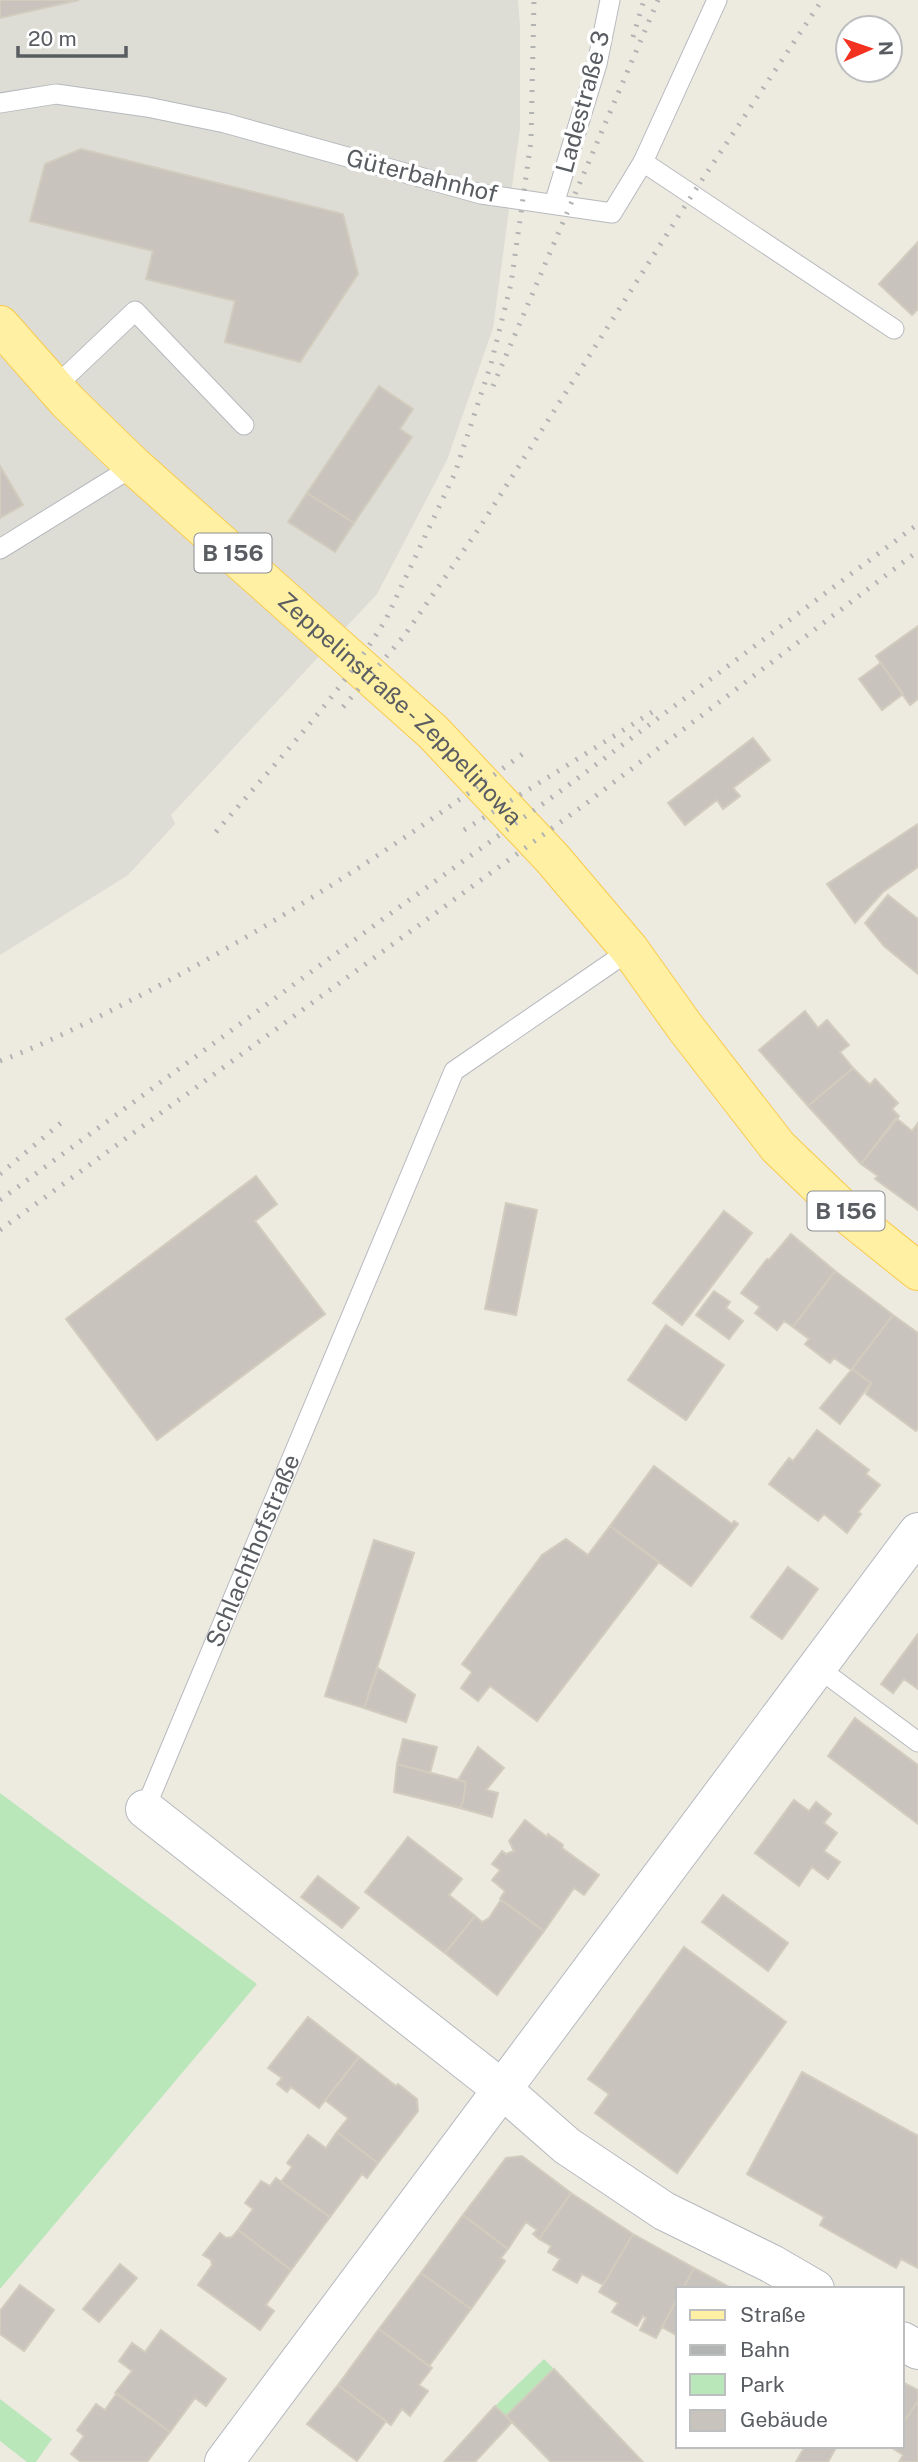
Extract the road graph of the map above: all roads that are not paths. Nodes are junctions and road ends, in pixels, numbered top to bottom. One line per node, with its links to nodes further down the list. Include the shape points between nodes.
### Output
1 (610, 0): 5 (lane, Ladestraße 3, via 597,64)
2 (717, 0): 4 (lane, Güterbahnhof)
3 (0, 103): 5 (lane, Güterbahnhof, via 56,94 147,107 225,123 481,194)
4 (643, 162): 5 (lane, Güterbahnhof, via 612,213); 7 (lane)
5 (554, 204)
6 (0, 325): 8 (main road, Zeppelinstraße - Zeppelinowa / B 156)
7 (894, 329)
8 (55, 387): 9 (lane, via 135,310); 10 (main road, Zeppelinstraße - Zeppelinowa / B 156)
9 (244, 425)
10 (134, 466): 11 (lane); 12 (main road, Zeppelinstraße - Zeppelinowa / B 156, via 433,732 552,858)
11 (0, 549)
12 (630, 950): 13 (main road, Zeppelinstraße - Zeppelinowa / B 156, via 778,1147 852,1218); 17 (lane, Schlachthofstraße, via 454,1071)
13 (918, 1271)
14 (918, 1532): 15 (street)
15 (817, 1667): 16 (lane); 18 (street)
16 (918, 1742)
17 (145, 1809): 18 (street, Schlachthofstraße)
18 (503, 2090): 19 (street, Schlachthofstraße, via 567,2146 664,2211); 20 (street)
19 (812, 2287)
20 (224, 2462)

